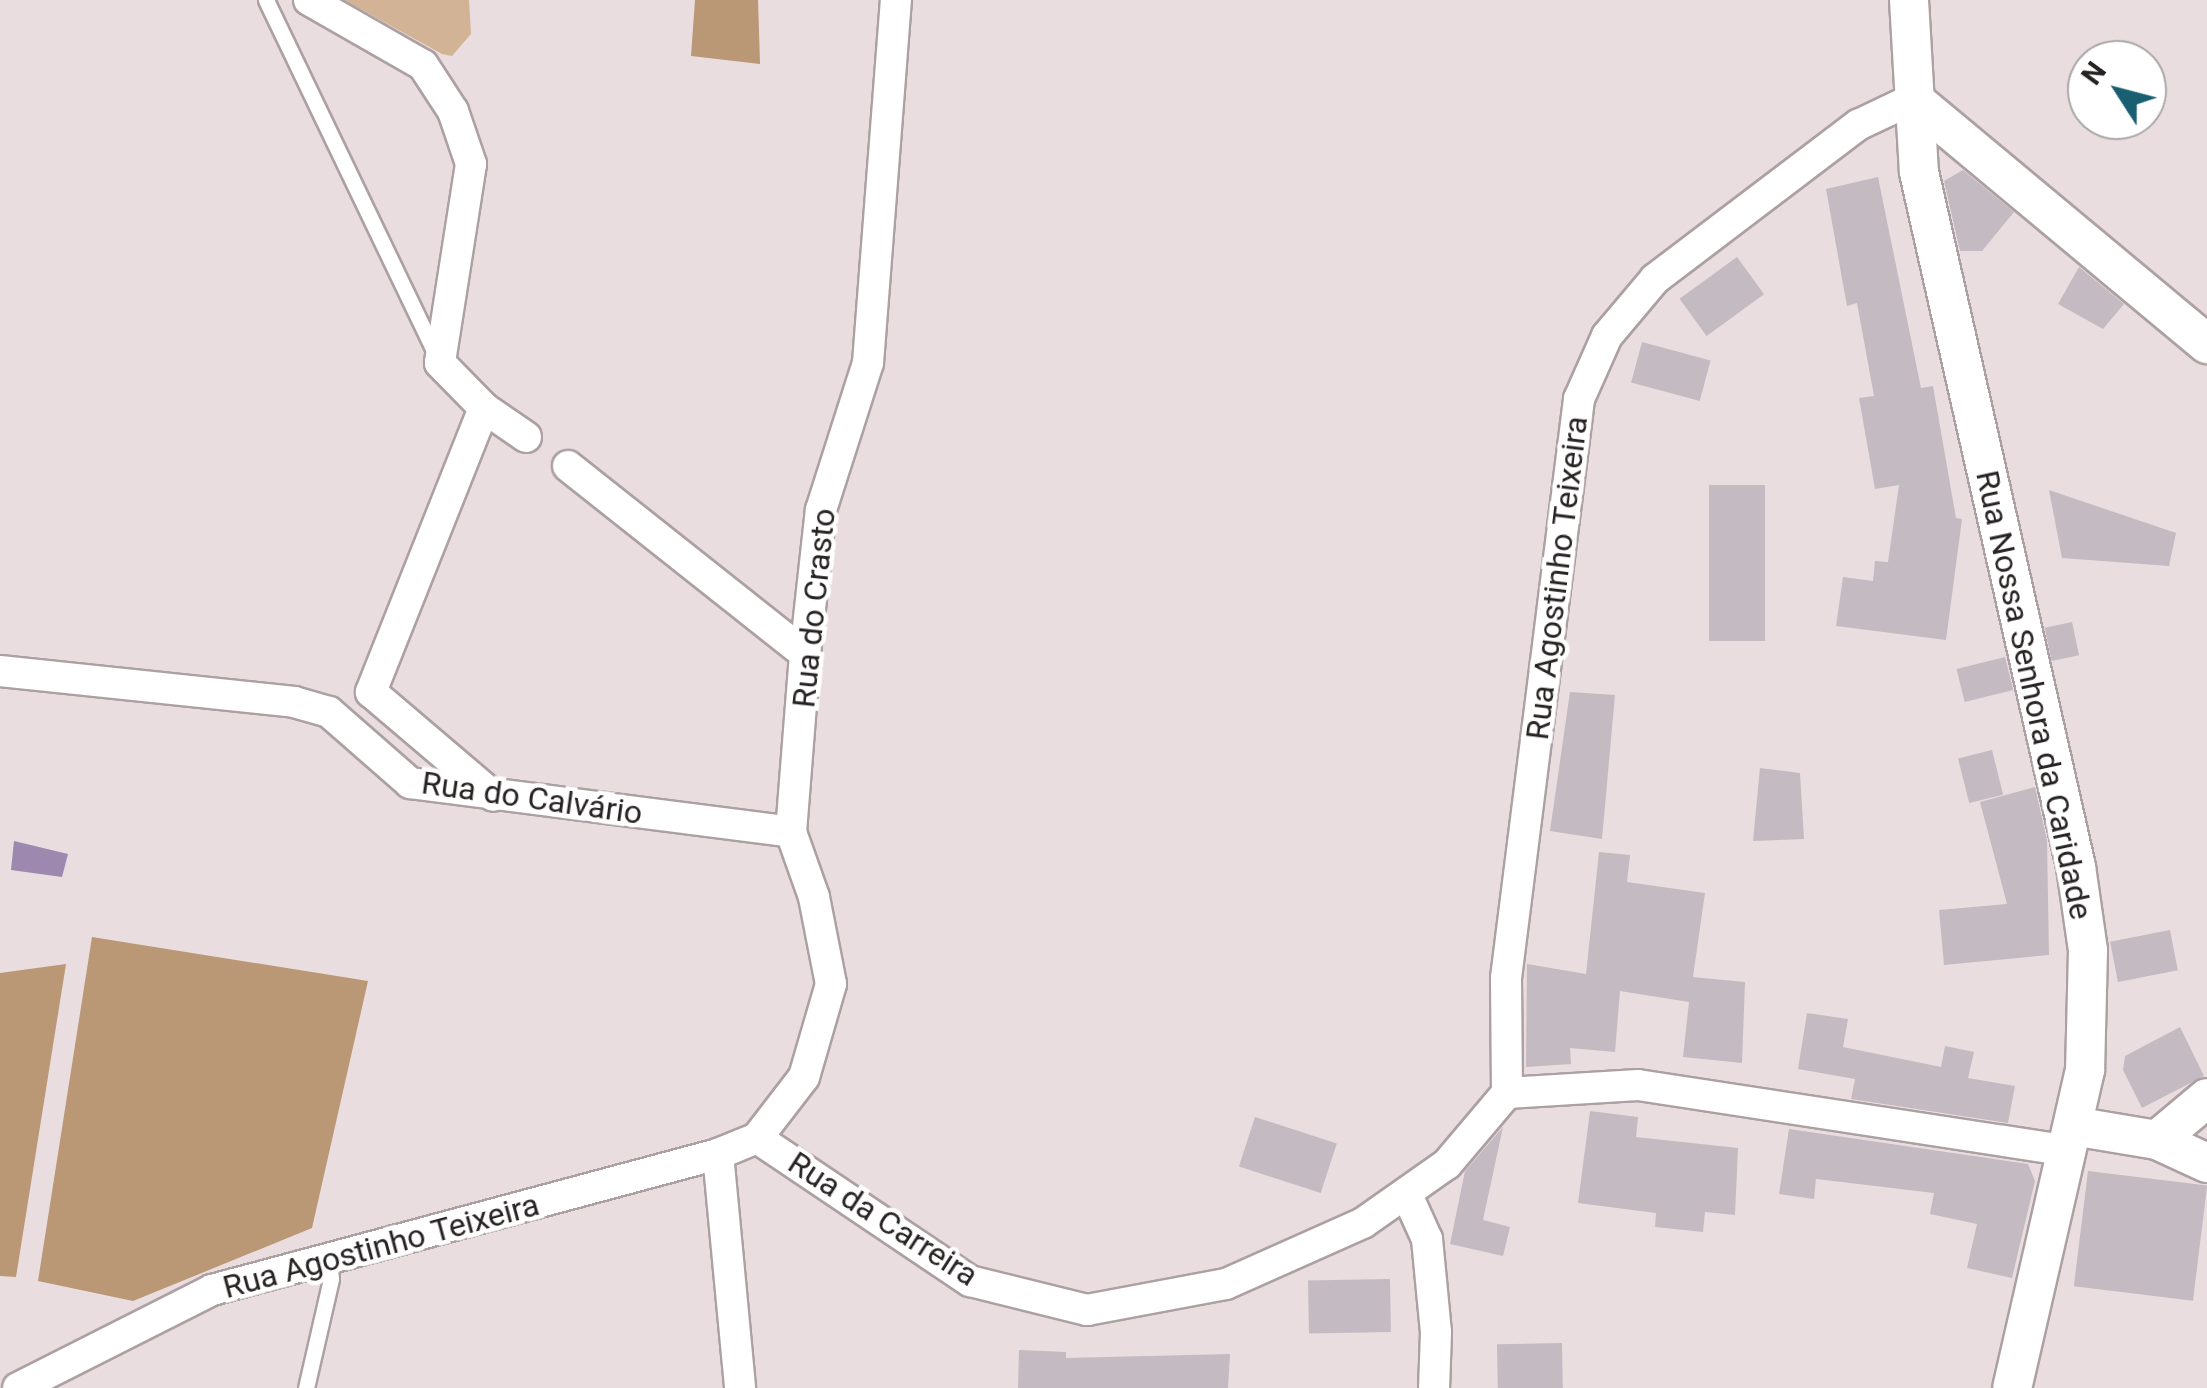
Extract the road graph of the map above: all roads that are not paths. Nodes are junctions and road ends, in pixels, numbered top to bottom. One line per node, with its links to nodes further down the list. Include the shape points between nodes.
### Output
1 (266, 0): 7 (lane)
2 (309, 0): 7 (street, via 423,66 452,111 471,164)
3 (896, 0): 11 (street, Rua do Crasto, via 868,363 821,510)
4 (1909, 0): 5 (street, Rua Nossa Senhora da Caridade)
5 (1912, 99): 6 (street); 15 (street, Rua Agostinho Teixeira, via 1858,125 1655,279 1607,336 1580,399 1506,978); 18 (street, Rua Nossa Senhora da Caridade, via 1919,172 2076,867 2088,950 2085,1070)
6 (2207, 344)
7 (440, 362): 8 (street)
8 (484, 408): 9 (street); 13 (street, via 371,692)
9 (526, 437)
10 (568, 466): 11 (street)
11 (805, 654): 14 (street, Rua do Crasto)
12 (0, 670): 13 (street, Rua do Calvário, via 294,702 329,712 410,783)
13 (494, 797): 14 (street, Rua do Calvário)
14 (791, 832): 17 (street, Rua do Crasto, via 814,897 830,984 804,1077)
15 (1507, 1093): 18 (street, via 1638,1085); 22 (street, Rua da Carreira, via 1447,1164)
16 (2207, 1098): 19 (street)
17 (757, 1138): 20 (street, Rua Agostinho Teixeira); 22 (street, Rua da Carreira, via 970,1281 1087,1310 1226,1284)
18 (2072, 1138): 19 (street); 28 (street, Rua Nossa Senhora da Caridade)
19 (2157, 1140): 21 (street)
20 (718, 1154): 23 (street, Rua Agostinho Teixeira); 26 (street)
21 (2207, 1163)
22 (1408, 1197): 27 (street, via 1427,1239)
23 (328, 1254): 24 (street, Rua Agostinho Teixeira, via 212,1290); 25 (lane, via 331,1279)
24 (18, 1388)
25 (306, 1388)
26 (740, 1388)
27 (1434, 1388)
28 (2012, 1388)

